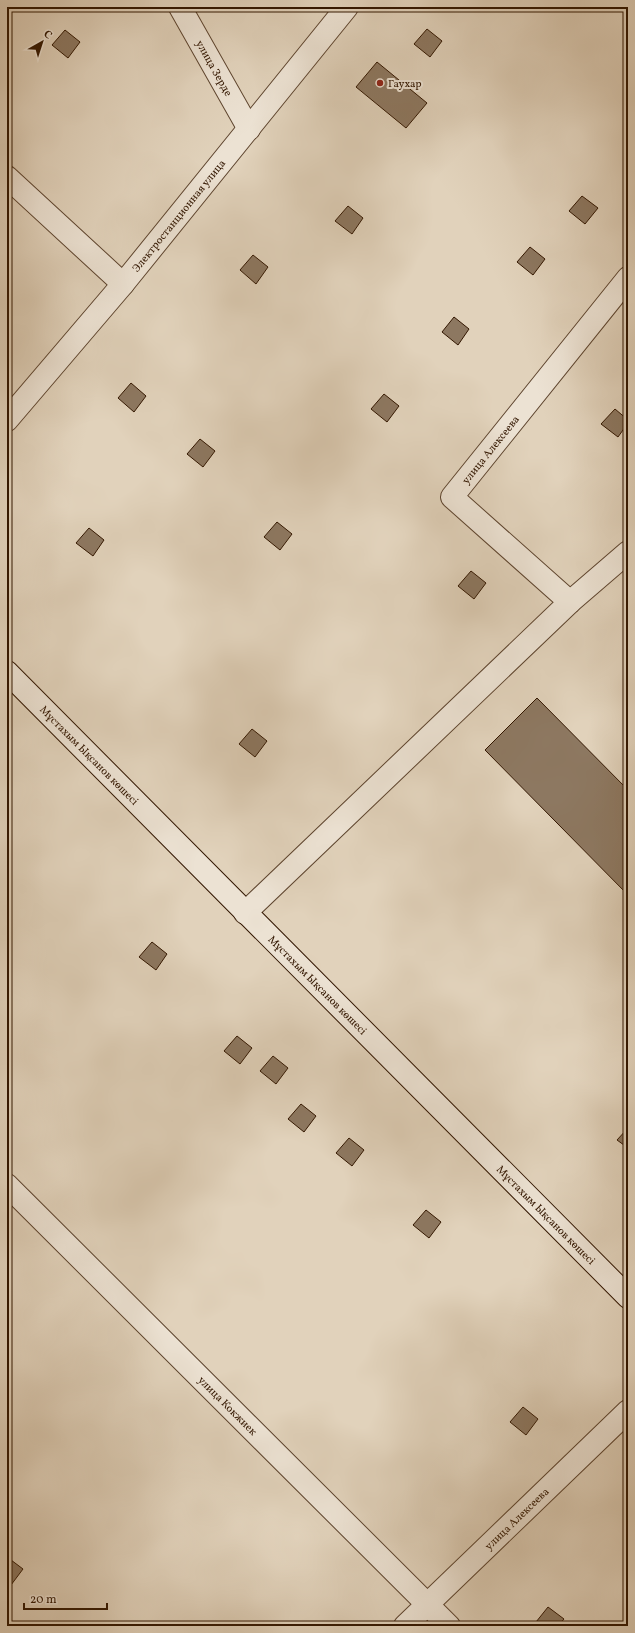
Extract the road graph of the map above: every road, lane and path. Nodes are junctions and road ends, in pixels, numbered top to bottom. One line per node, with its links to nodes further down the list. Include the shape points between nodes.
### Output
1 (180, 7): 3 (street, улица Зерде)
2 (347, 7): 3 (street, Электростанционная улица)
3 (249, 129): 6 (street, Электростанционная улица)
4 (7, 177): 6 (street)
5 (628, 278): 9 (street, улица Алексеева, via 452,497)
6 (123, 284): 7 (street, Электростанционная улица)
7 (7, 420)
8 (628, 552): 9 (street)
9 (570, 602): 11 (street)
10 (7, 672): 11 (street, Мұстахым Ықсанов көшесі)
11 (245, 913): 13 (street, Мұстахым Ықсанов көшесі)
12 (7, 1185): 15 (street, улица Кокжиек)
13 (628, 1297)
14 (628, 1411): 15 (street, улица Алексеева)
15 (428, 1605): 16 (street, улица Алексеева); 17 (street, улица Кокжиек)
16 (405, 1626)
17 (449, 1626)

